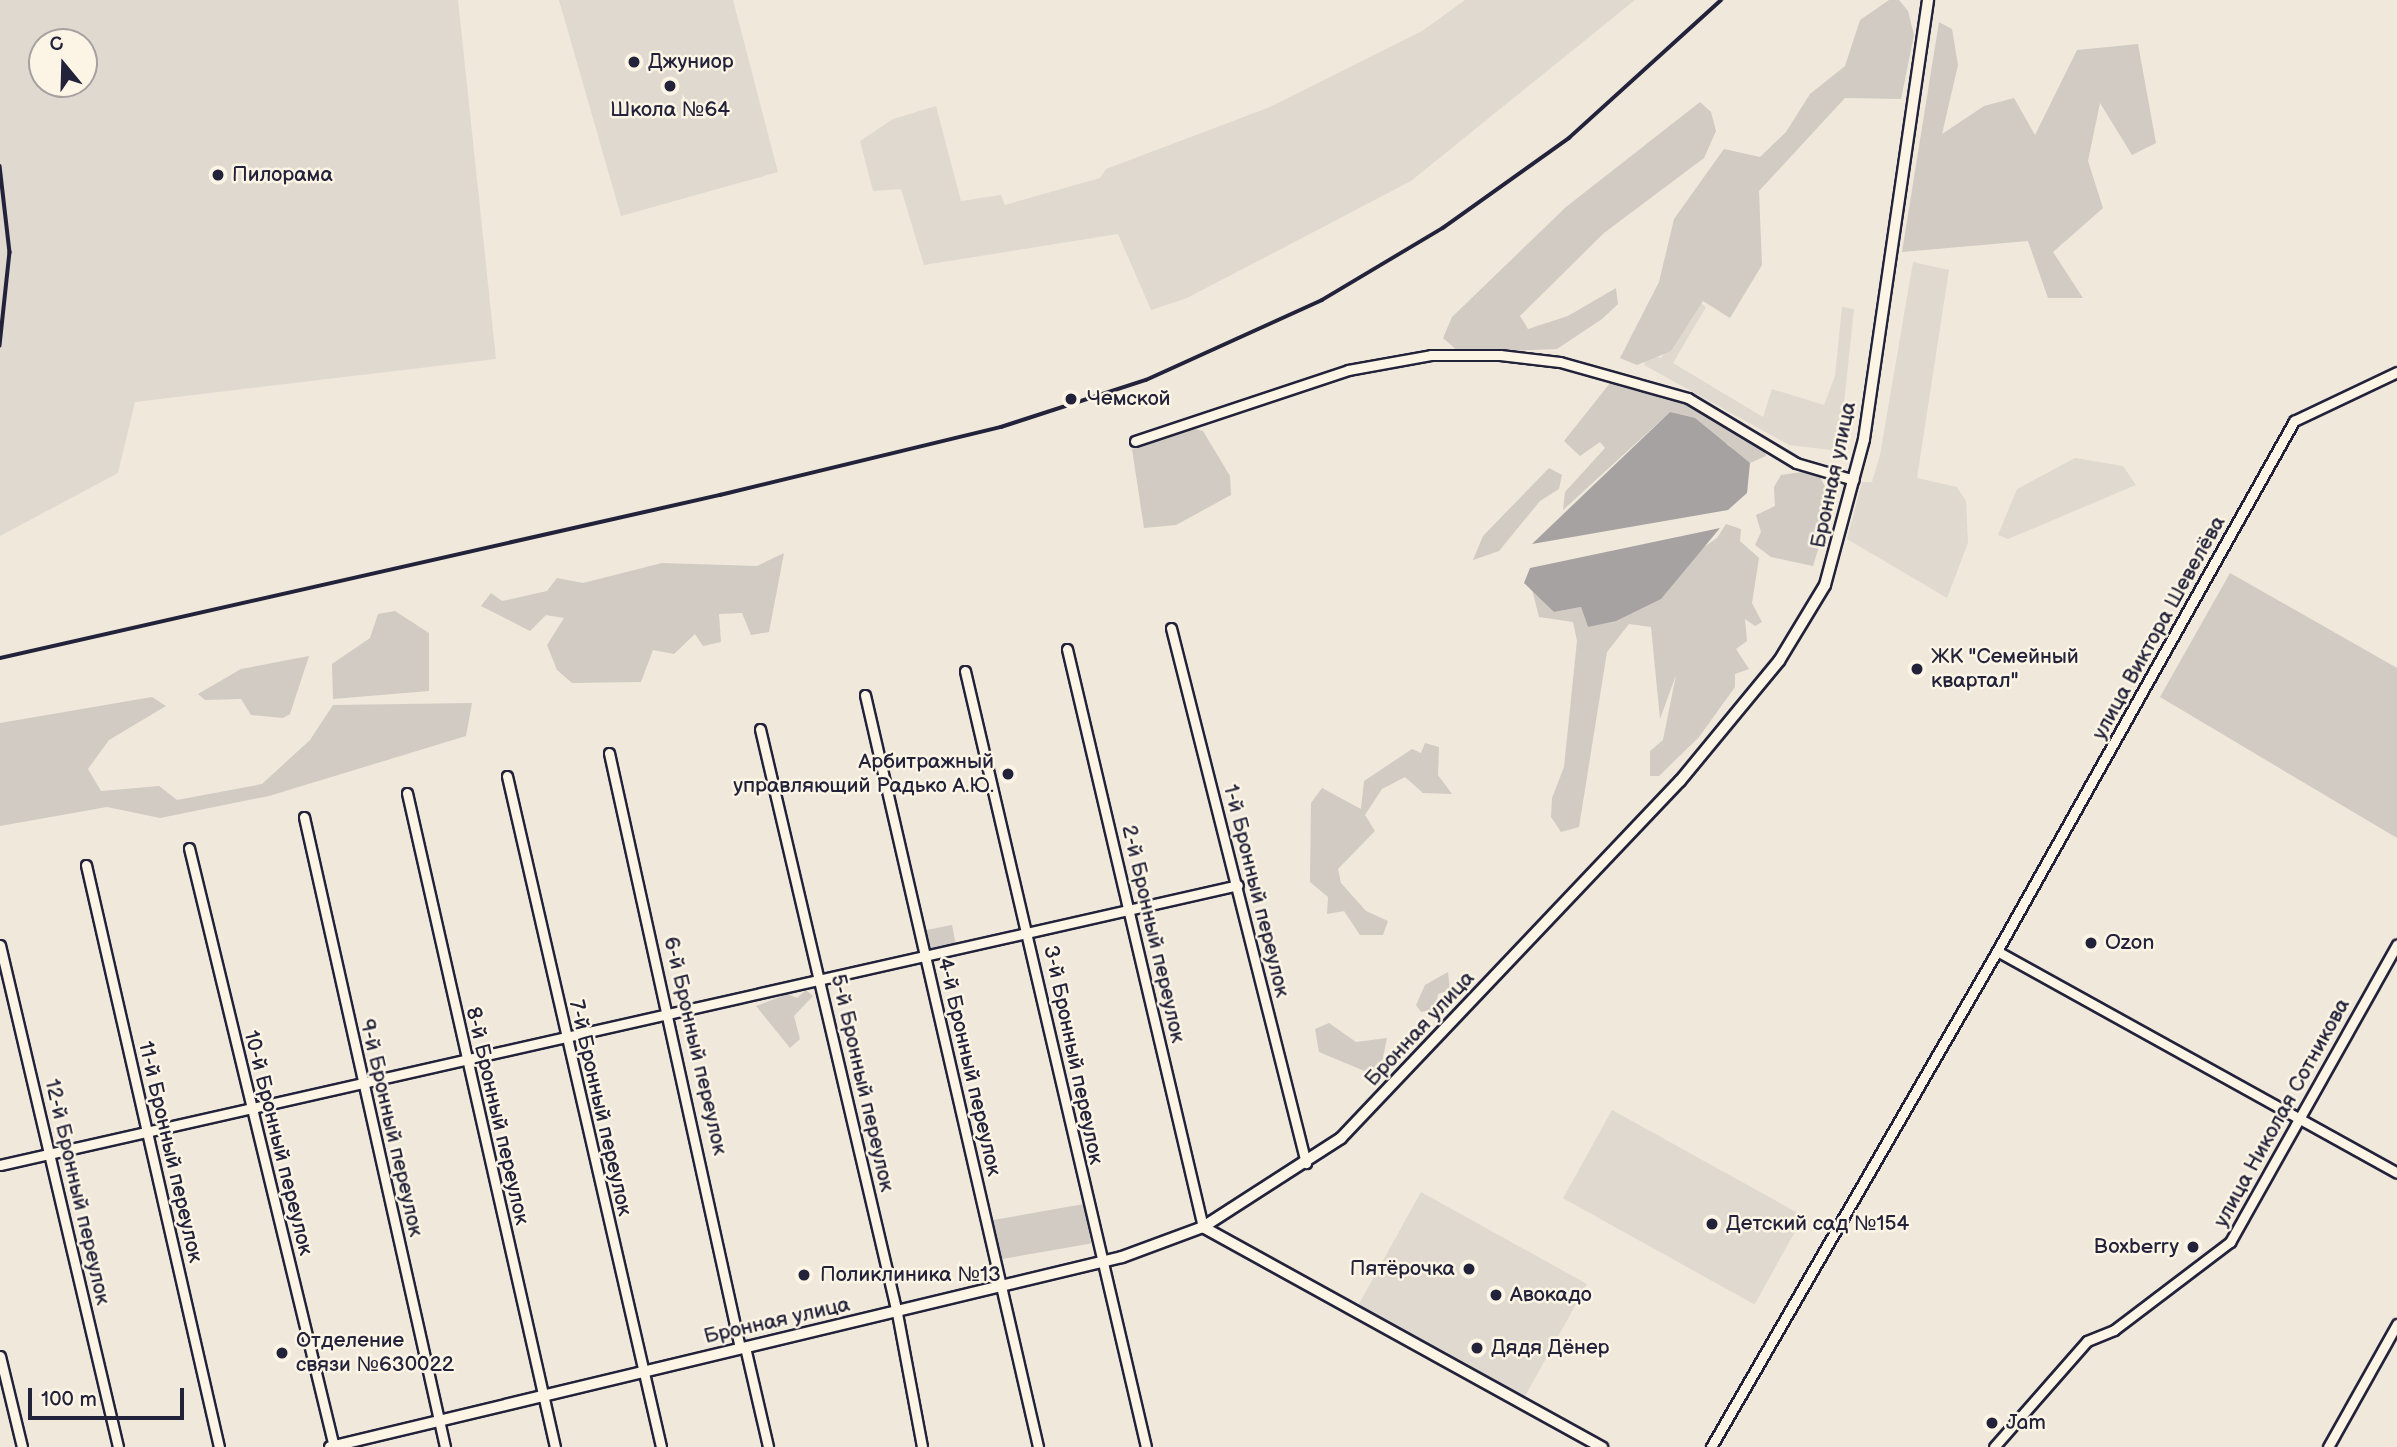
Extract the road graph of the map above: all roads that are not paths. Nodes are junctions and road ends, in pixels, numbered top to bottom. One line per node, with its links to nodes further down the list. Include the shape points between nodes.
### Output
1 (1928, 0): 4 (street, Бронная улица)
2 (2397, 373): 21 (street, улица Виктора Шевелёва, via 2294,421)
3 (1135, 441): 4 (street, via 1348,370 1431,355 1500,355 1559,362 1688,398 1796,463)
4 (1854, 480): 32 (street, Бронная улица, via 1825,585 1747,702 1373,1107)
5 (1171, 628): 16 (street, 1-й Бронный переулок)
6 (1067, 649): 17 (street, 2-й Бронный переулок)
7 (965, 671): 18 (street, 3-й Бронный переулок)
8 (865, 695): 22 (street, 4-й Бронный переулок)
9 (760, 729): 23 (street, 5-й Бронный переулок)
10 (609, 753): 24 (street, 6-й Бронный переулок)
11 (507, 776): 25 (street, 7-й Бронный переулок)
12 (407, 793): 26 (street, 8-й Бронный переулок)
13 (304, 817): 27 (street, 9-й Бронный переулок)
14 (189, 848): 28 (street, 10-й Бронный переулок)
15 (86, 865): 30 (street, 11-й Бронный переулок)
16 (1238, 885): 17 (street); 32 (street, 1-й Бронный переулок)
17 (1130, 910): 18 (street); 35 (street, 2-й Бронный переулок)
18 (1029, 934): 22 (street); 36 (street, 3-й Бронный переулок)
19 (2397, 944): 29 (street, улица Николая Сотникова)
20 (0, 945): 31 (street, 12-й Бронный переулок)
21 (1997, 951): 29 (street); 57 (street, улица Виктора Шевелёва)
22 (926, 954): 23 (street); 37 (street, 4-й Бронный переулок)
23 (820, 978): 24 (street); 38 (street, 5-й Бронный переулок)
24 (670, 1012): 25 (street); 40 (street, 6-й Бронный переулок)
25 (564, 1034): 26 (street); 42 (street, 7-й Бронный переулок)
26 (464, 1056): 27 (street); 43 (street, 8-й Бронный переулок)
27 (363, 1082): 28 (street); 44 (street, 9-й Бронный переулок)
28 (251, 1108): 30 (street); 48 (street, 10-й Бронный переулок)
29 (2300, 1120): 34 (street); 58 (street, улица Николая Сотникова, via 2230,1242 2114,1329 2087,1341)
30 (148, 1133): 31 (street); 47 (street, 11-й Бронный переулок)
31 (50, 1153): 33 (street); 46 (street, 12-й Бронный переулок)
32 (1306, 1163): 35 (street, Бронная улица)
33 (0, 1165)
34 (2397, 1173)
35 (1203, 1227): 36 (street, Бронная улица); 56 (street)
36 (1100, 1263): 37 (street, Бронная улица); 55 (street, 3-й Бронный переулок)
37 (1005, 1288): 38 (street, Бронная улица); 54 (street, 4-й Бронный переулок)
38 (897, 1313): 40 (street, Бронная улица); 53 (street, 5-й Бронный переулок)
39 (2397, 1324): 59 (street)
40 (743, 1348): 42 (street, Бронная улица); 52 (street, 6-й Бронный переулок)
41 (0, 1356): 45 (street)
42 (645, 1372): 43 (street, Бронная улица); 51 (street, 7-й Бронный переулок)
43 (544, 1396): 44 (street, Бронная улица); 50 (street, 8-й Бронный переулок)
44 (439, 1421): 48 (street, Бронная улица); 49 (street, 9-й Бронный переулок)
45 (22, 1447)
46 (118, 1447)
47 (219, 1447)
48 (333, 1447)
49 (445, 1447)
50 (555, 1447)
51 (662, 1447)
52 (768, 1447)
53 (922, 1447)
54 (1038, 1447)
55 (1146, 1447)
56 (1602, 1447)
57 (1711, 1447)
58 (1994, 1447)
59 (2328, 1447)

